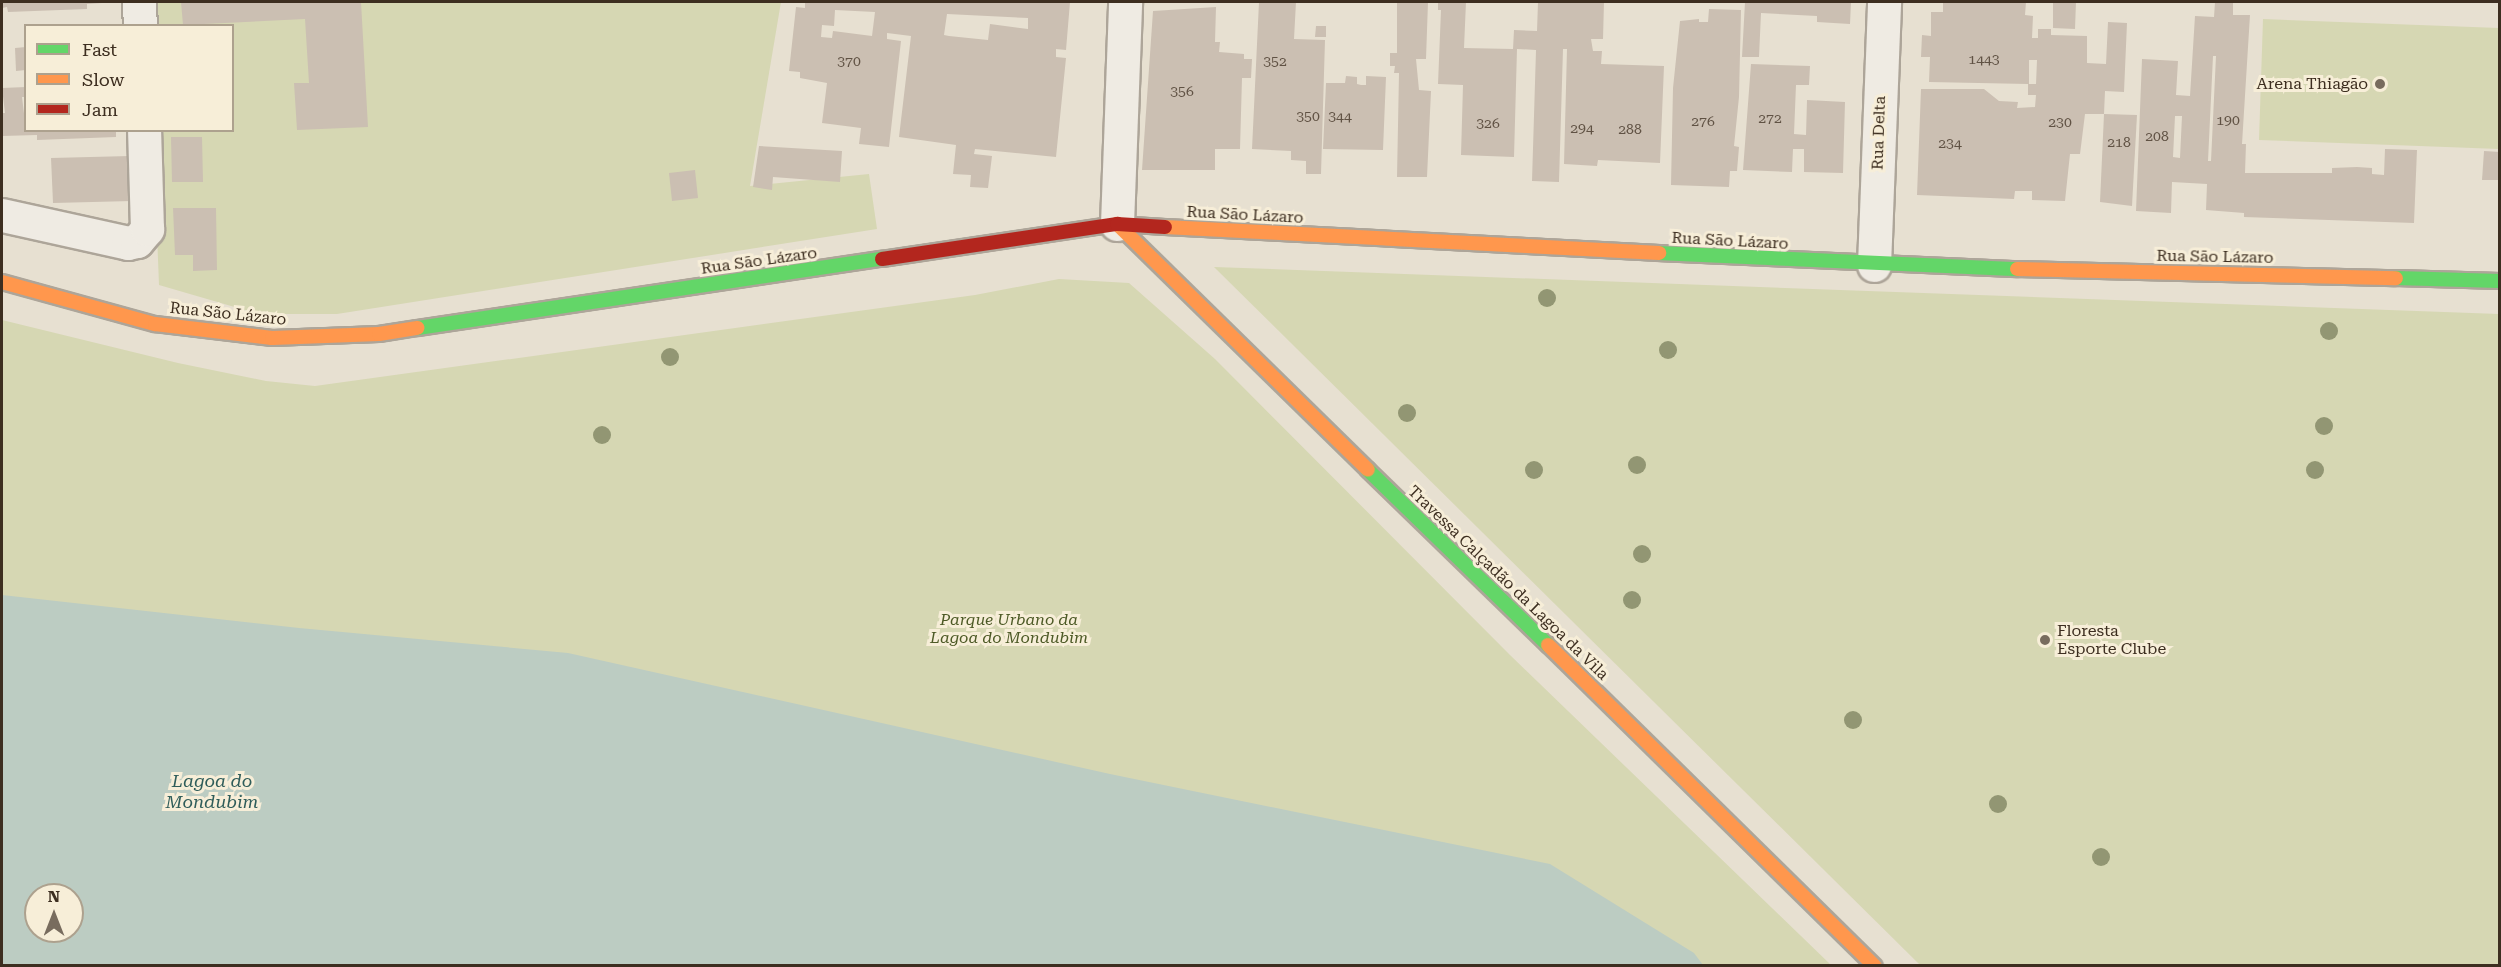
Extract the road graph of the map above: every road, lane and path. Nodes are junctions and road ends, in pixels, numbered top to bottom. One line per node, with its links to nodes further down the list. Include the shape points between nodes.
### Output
1 (139, 2): 4 (street)
2 (1125, 2): 7 (street)
3 (1884, 2): 8 (street, Rua Delta)
4 (140, 24)
5 (144, 132): 6 (street, via 147,229 137,241 128,243)
6 (2, 215)
7 (1117, 225): 8 (street, Rua São Lázaro); 10 (street, Rua São Lázaro, via 379,334 272,338 155,324); 11 (street, Travessa Calçadão da Lagoa da Vila)
8 (1874, 265): 9 (street, Rua São Lázaro)
9 (2499, 281)
10 (2, 282)
11 (1875, 966)

